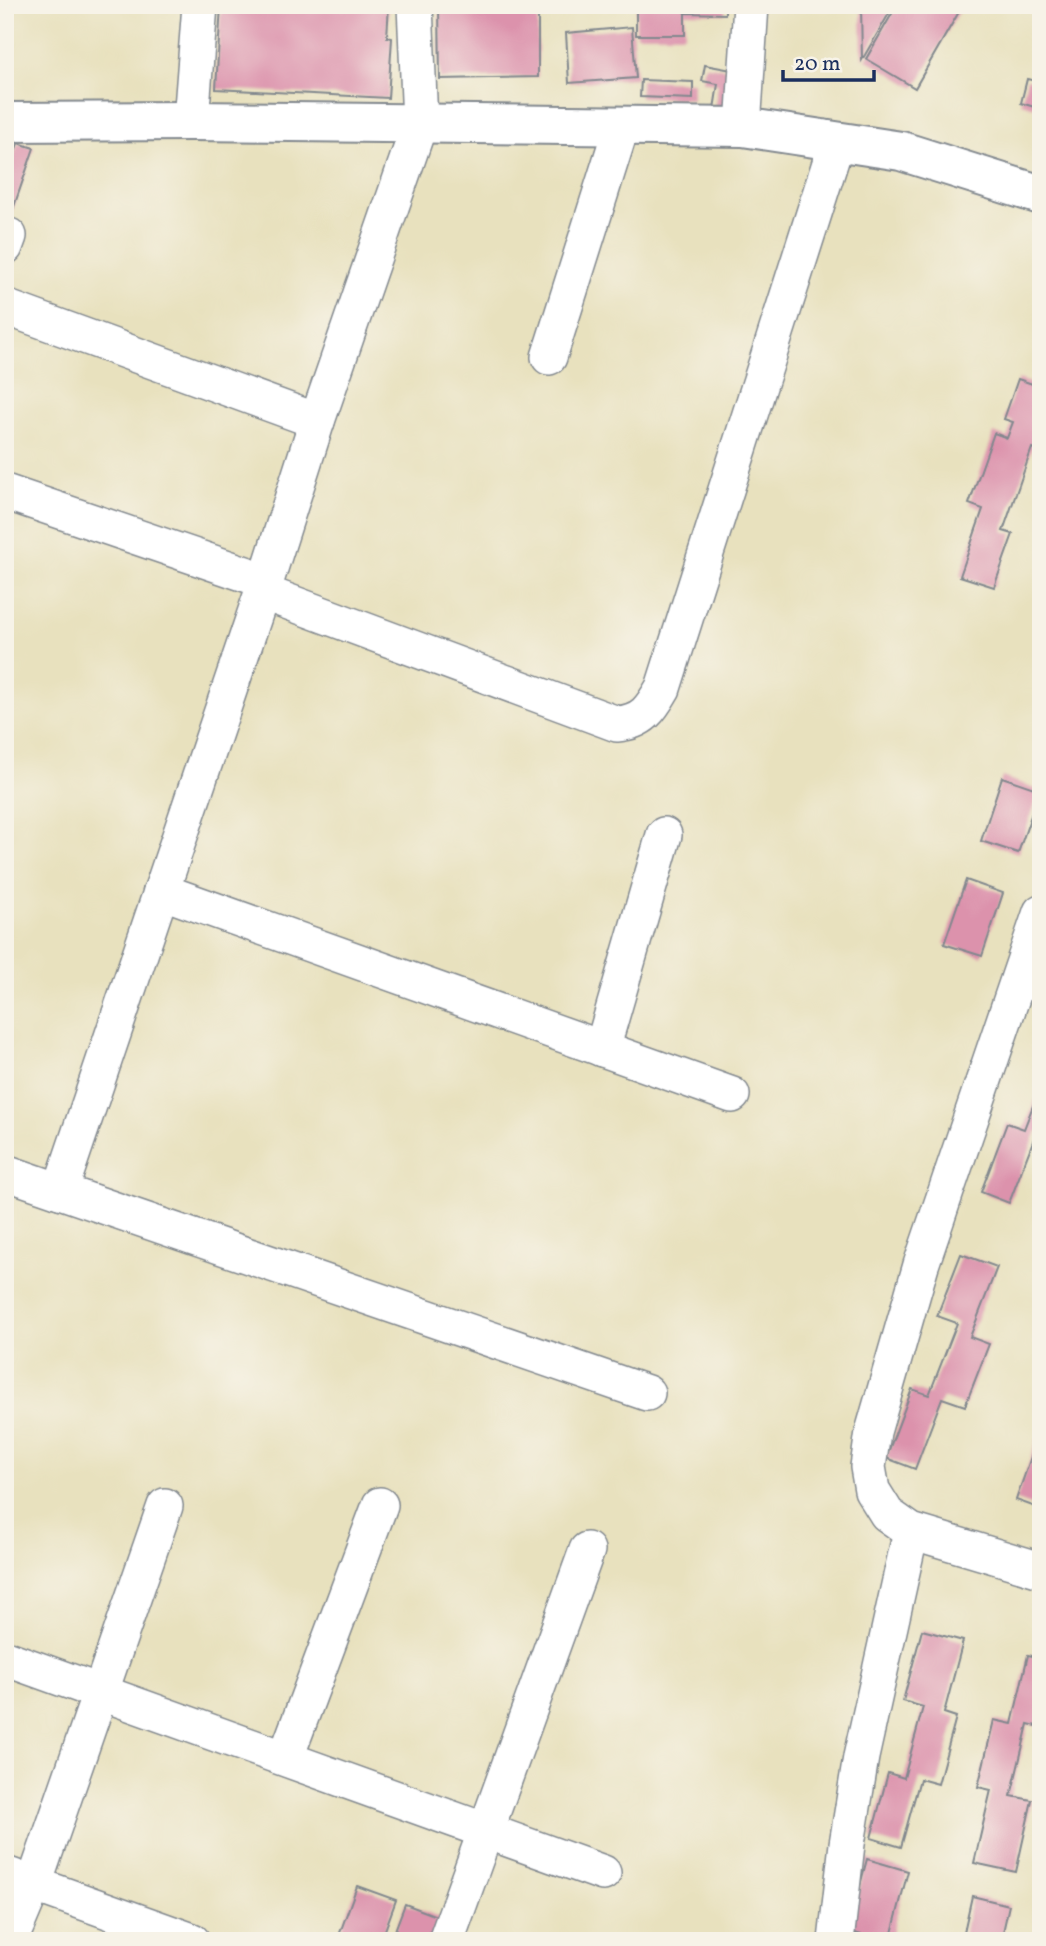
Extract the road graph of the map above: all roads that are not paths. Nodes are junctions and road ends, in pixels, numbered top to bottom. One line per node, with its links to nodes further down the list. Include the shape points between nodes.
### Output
1 (200, 5): 4 (street)
2 (415, 5): 6 (street)
3 (751, 5): 8 (street)
4 (191, 121): 5 (street); 6 (street)
5 (5, 122)
6 (420, 123): 7 (street); 13 (street)
7 (622, 125): 8 (street); 12 (street)
8 (743, 127): 9 (street)
9 (837, 141): 10 (street, via 901,151); 15 (street, via 663,688 648,713 632,723 617,724)
10 (1041, 195)
11 (5, 307): 13 (street)
12 (549, 357)
13 (317, 421): 15 (street)
14 (5, 492): 15 (street)
15 (264, 587): 17 (street)
16 (664, 835): 19 (street)
17 (161, 891): 19 (street); 22 (street)
18 (1041, 912): 26 (street, via 921,1265 873,1432 868,1467 872,1490 887,1514)
19 (602, 1049): 20 (street)
20 (732, 1095)
21 (5, 1172): 22 (street)
22 (61, 1191): 23 (street)
23 (647, 1392)
24 (380, 1505): 31 (street)
25 (165, 1506): 30 (street)
26 (911, 1531): 28 (street); 38 (street, via 861,1757)
27 (587, 1550): 32 (street)
28 (1041, 1570)
29 (5, 1658): 30 (street)
30 (99, 1691): 31 (street); 34 (street)
31 (286, 1757): 32 (street)
32 (488, 1832): 33 (street); 37 (street)
33 (603, 1873)
34 (19, 1879): 35 (street); 36 (street)
35 (10, 1941)
36 (192, 1941)
37 (446, 1941)
38 (836, 1941)

